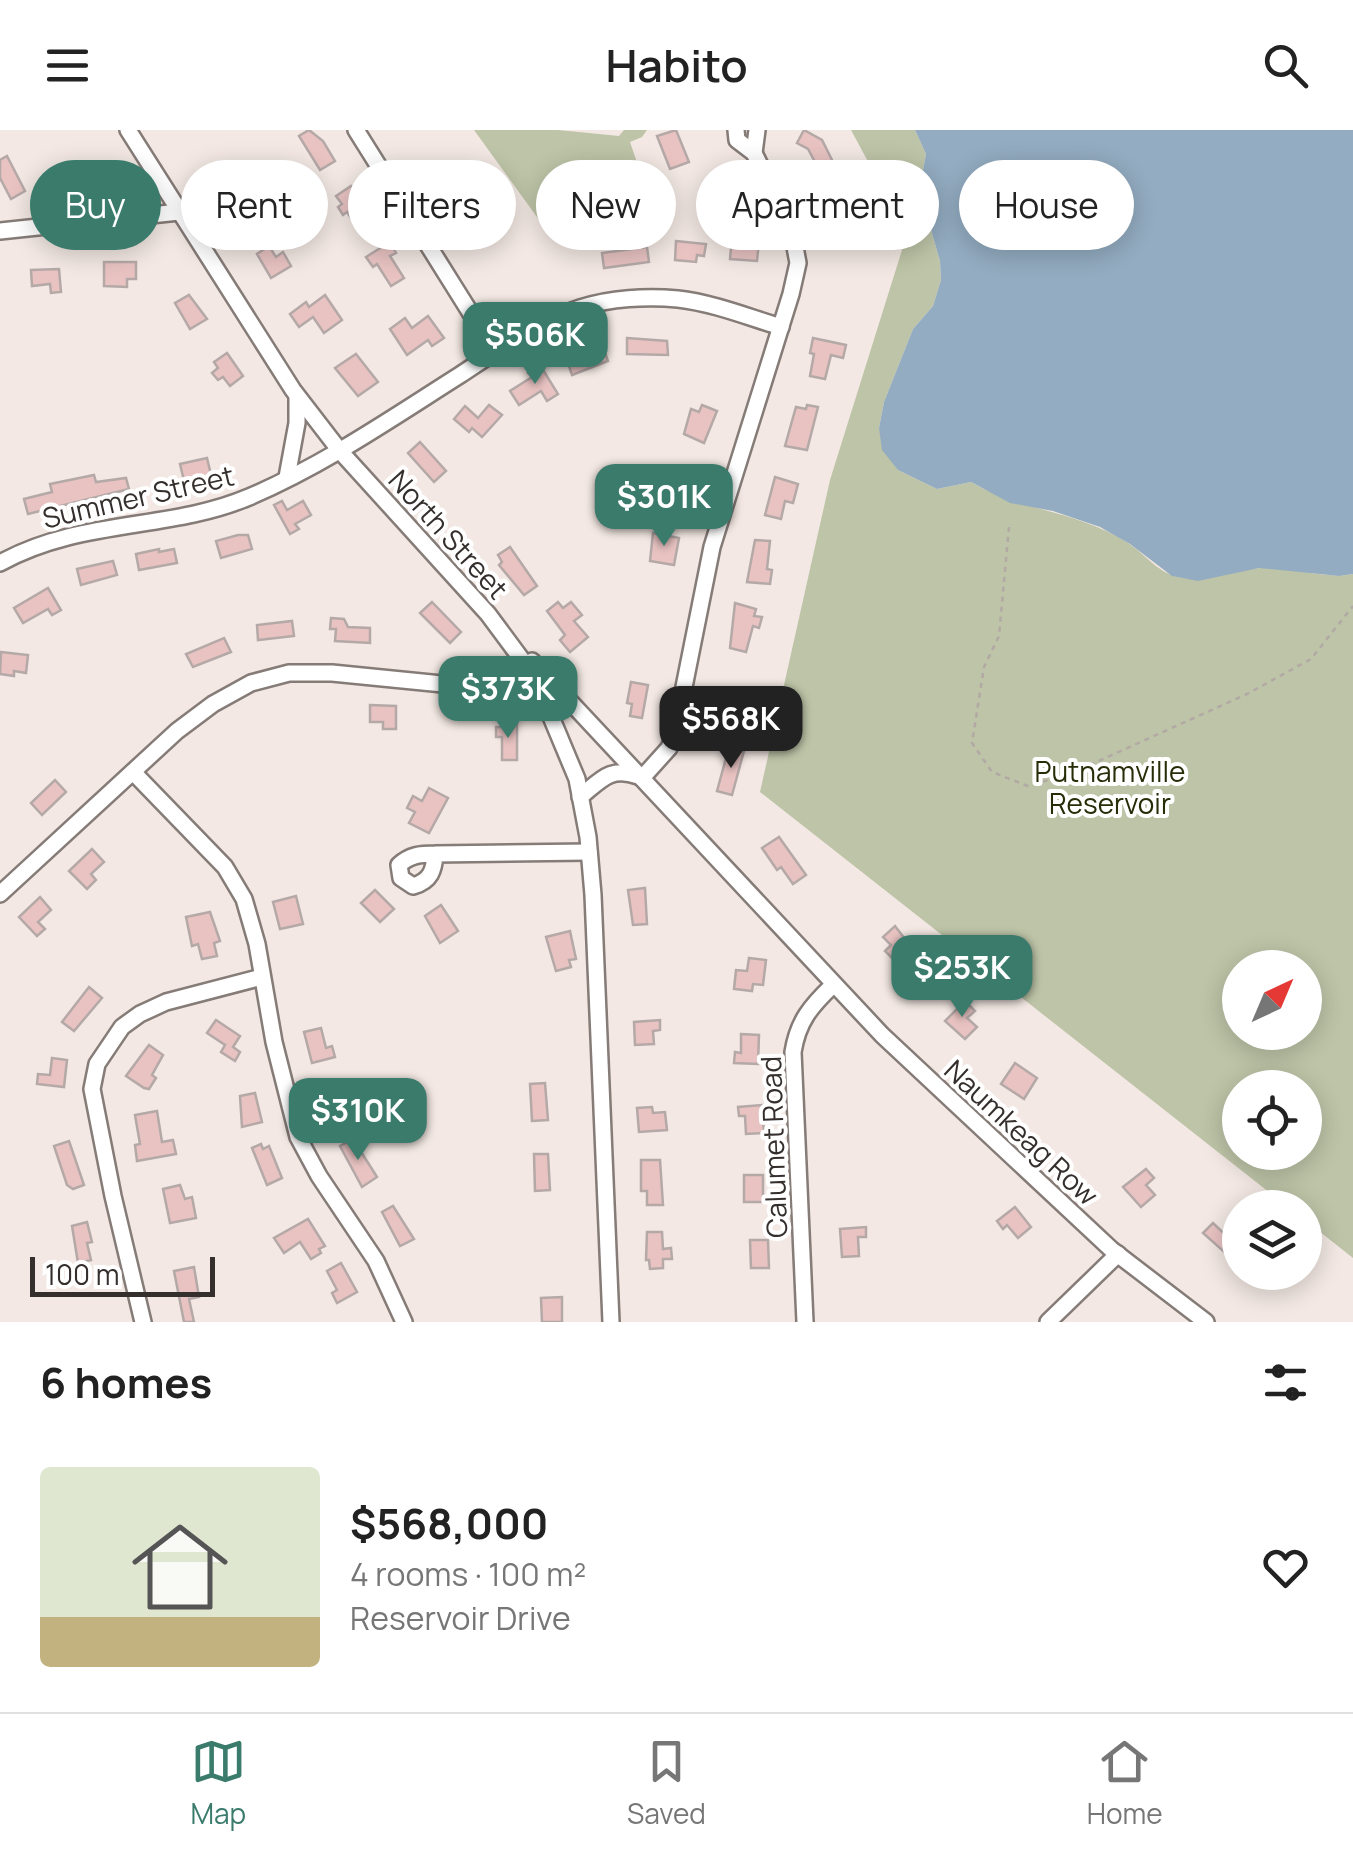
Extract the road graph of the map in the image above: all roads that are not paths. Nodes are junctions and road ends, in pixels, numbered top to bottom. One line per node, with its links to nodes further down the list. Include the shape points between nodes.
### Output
1 (128, 130): 6 (street, North Street)
2 (356, 130): 9 (street)
3 (736, 130): 5 (street, via 737,140)
4 (757, 130): 5 (street)
5 (754, 153): 8 (street, via 792,231 798,263)
6 (179, 212): 7 (street); 10 (street, North Street)
7 (0, 231)
8 (781, 326): 9 (street, Summer Street, via 680,299 614,300 551,320); 17 (street, via 712,547 675,732)
9 (496, 352): 11 (street, Summer Street)
10 (297, 396): 11 (street, North Street); 12 (street)
11 (340, 451): 12 (street, Summer Street); 14 (street, North Street)
12 (287, 477): 13 (street, Summer Street, via 248,498 38,543)
13 (0, 563)
14 (488, 614): 15 (street, North Street); 17 (street, Naumkeag Row)
15 (542, 694): 16 (street, via 288,673 213,704); 18 (street, North Street)
16 (133, 772): 21 (street); 22 (street, via 225,867 244,900)
17 (642, 778): 18 (street, via 614,772); 23 (street, Naumkeag Row)
18 (580, 797): 19 (street, North Street)
19 (589, 852): 20 (street); 27 (street, North Street)
20 (435, 854)
21 (0, 894)
22 (262, 977): 25 (street, via 140,1014 122,1027 97,1064 92,1088); 26 (street, via 298,1137 376,1261)
23 (834, 985): 24 (street, Naumkeag Row); 28 (street, Calumet Road, via 809,1007 793,1052)
24 (1118, 1254): 29 (street); 30 (street, Naumkeag Row)
25 (143, 1322)
26 (404, 1322)
27 (611, 1322)
28 (805, 1322)
29 (1048, 1322)
30 (1206, 1322)

